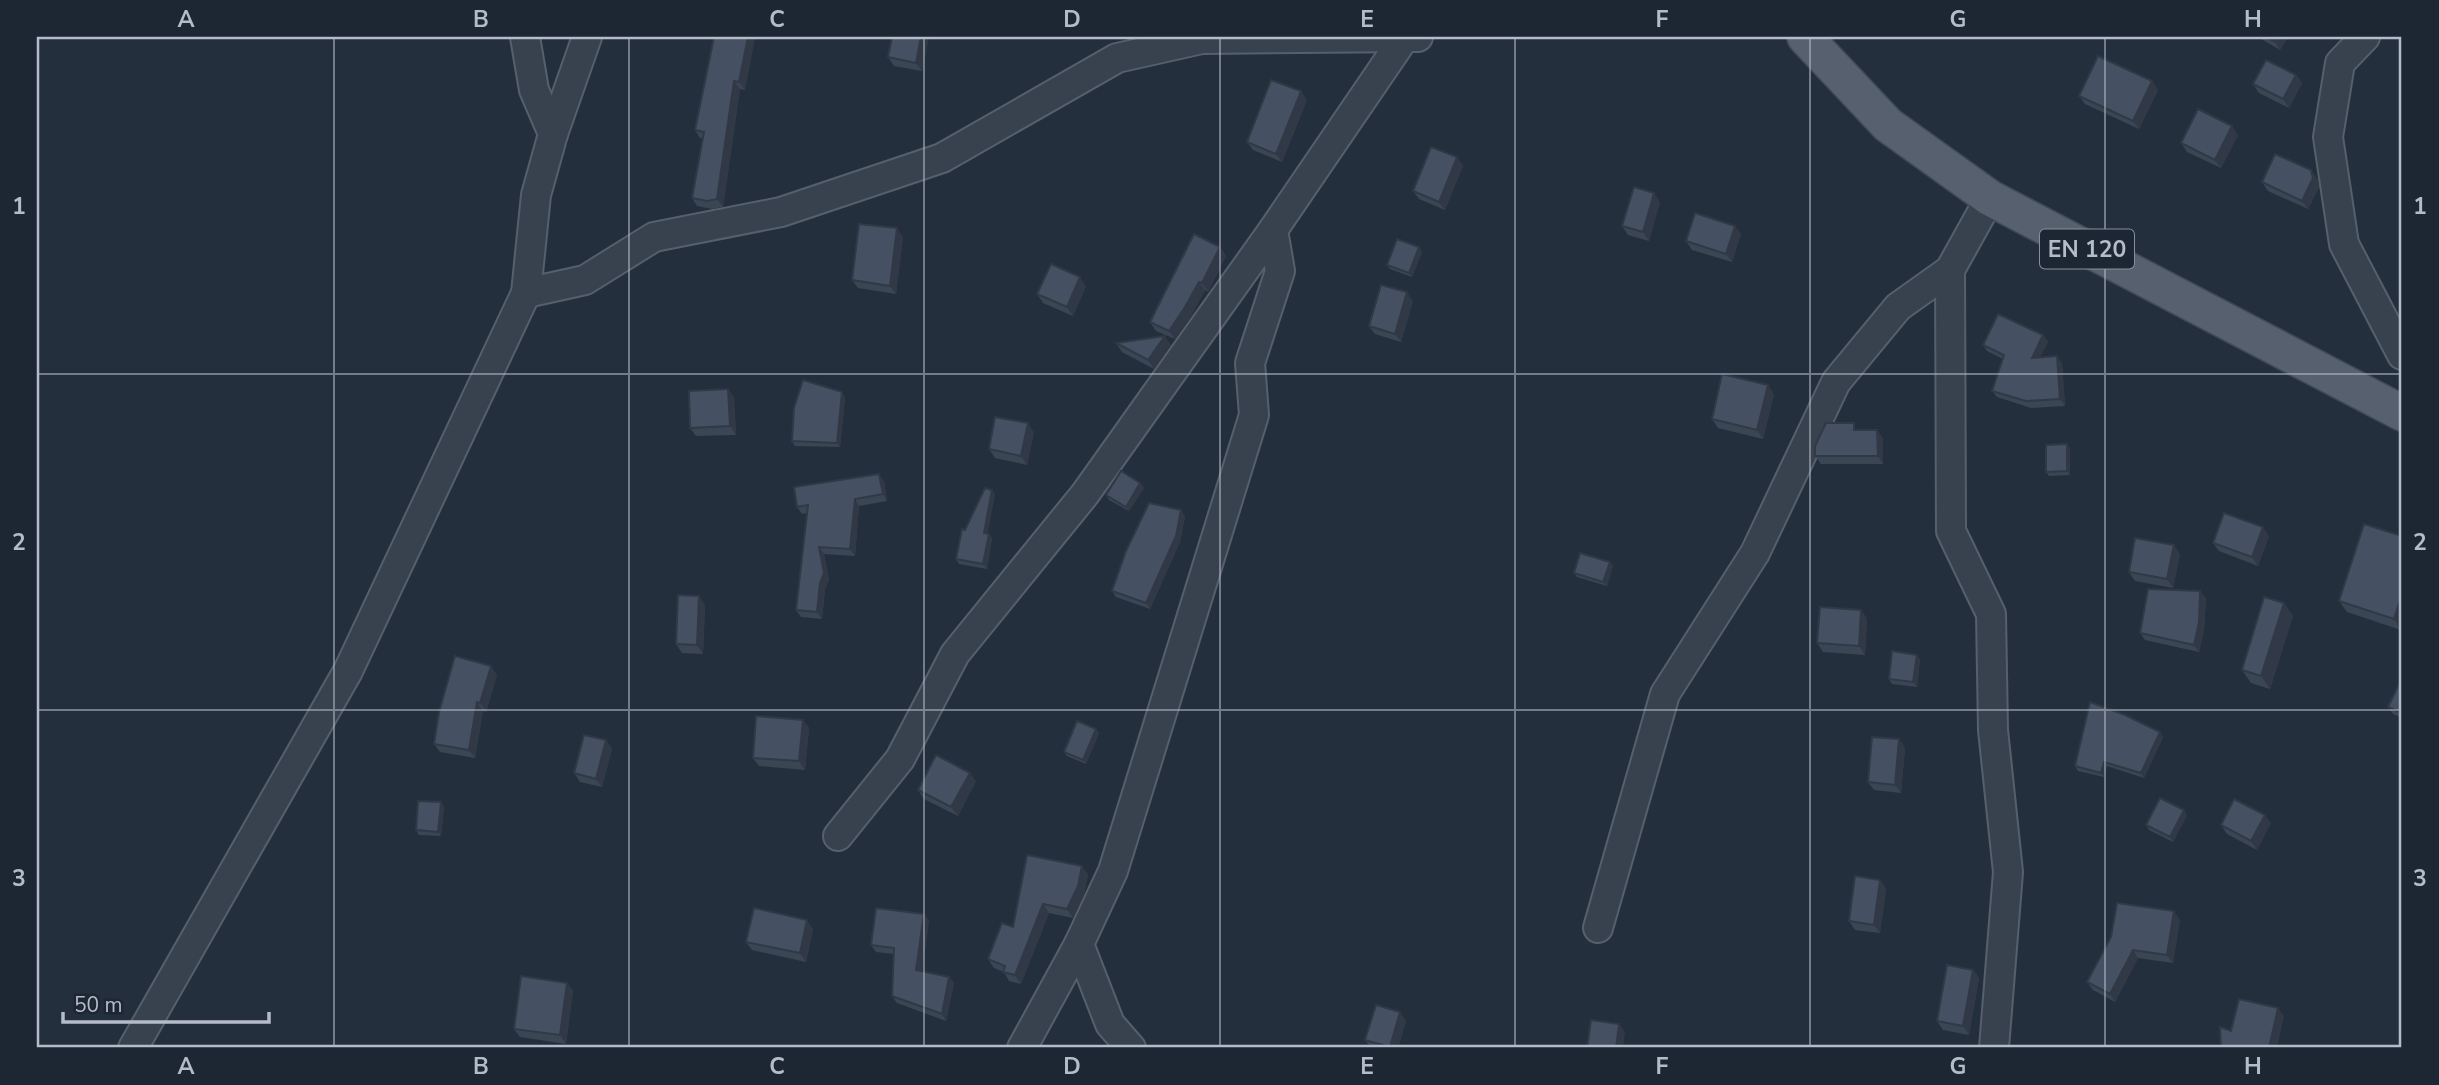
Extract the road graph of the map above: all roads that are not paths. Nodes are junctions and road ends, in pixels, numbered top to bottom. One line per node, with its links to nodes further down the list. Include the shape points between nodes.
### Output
1 (525, 37): 7 (street, via 534,90)
2 (587, 37): 7 (street)
3 (1412, 37): 6 (street); 9 (street)
4 (1805, 37): 8 (main road, EN 120, via 1888,125)
5 (2365, 37): 12 (street, via 2340,63 2328,137 2344,244)
6 (1201, 38): 11 (street, via 1117,58 942,158 781,212 654,237 585,280)
7 (553, 134): 11 (street, via 536,195)
8 (1990, 198): 10 (street); 13 (main road, EN 120)
9 (1273, 230): 14 (street, via 1085,494 955,654 900,759); 16 (street, via 1280,271 1250,363 1254,415 1113,871)
10 (1950, 270): 15 (street, via 1898,307 1836,382 1755,553 1665,694); 20 (street, via 1951,531 1991,614 1993,730 2008,872)
11 (526, 293): 17 (street, via 348,671)
12 (2402, 355)
13 (2402, 413)
14 (838, 836)
15 (1598, 928)
16 (1079, 944): 18 (street); 19 (street, via 1110,1024)
17 (134, 1048)
18 (1022, 1048)
19 (1131, 1048)
20 (1994, 1048)

